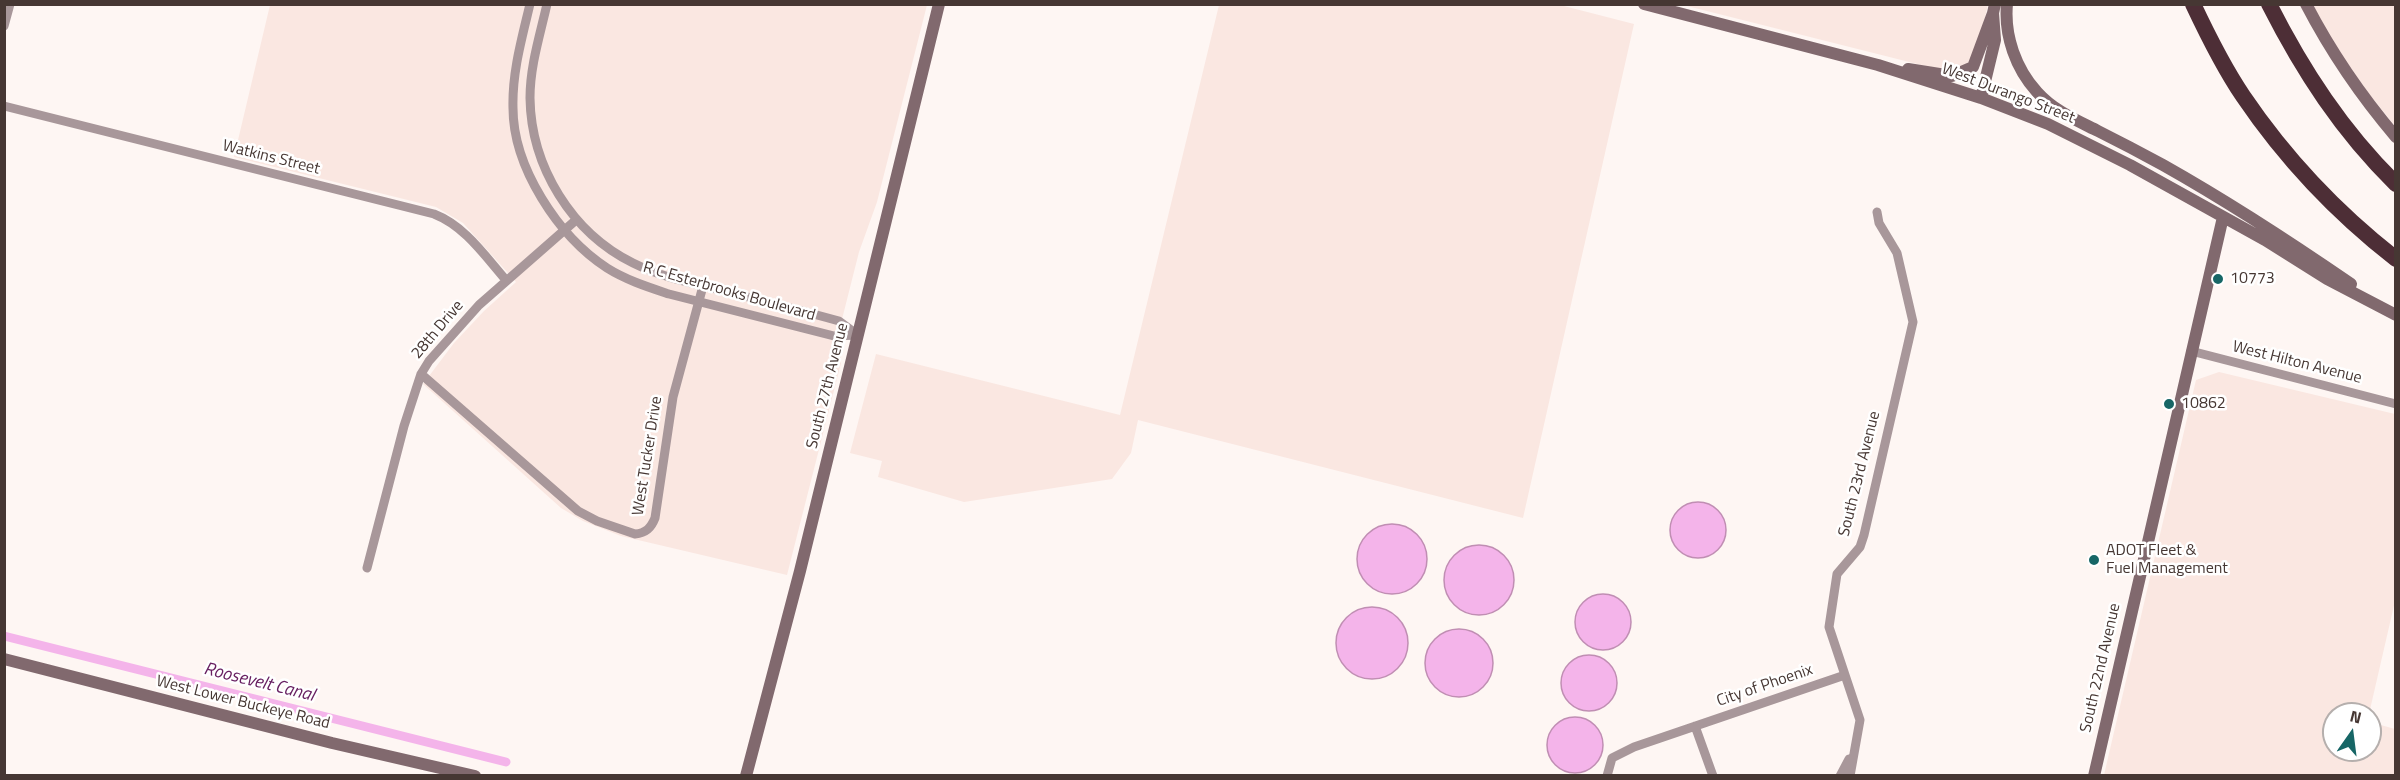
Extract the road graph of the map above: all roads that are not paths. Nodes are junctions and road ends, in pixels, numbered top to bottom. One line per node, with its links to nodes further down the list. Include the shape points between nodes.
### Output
1 (10, 4): 12 (street)
2 (530, 4): 24 (street, R C Esterbrooks Boulevard, via 516,64 513,111 528,171)
3 (548, 4): 22 (street, R C Esterbrooks Boulevard, via 533,67 531,118 549,176)
4 (939, 4): 31 (main road, South 27th Avenue)
5 (1644, 4): 14 (main road, West Durango Street)
6 (2007, 4): 30 (main road, via 2008,35 2016,59 2047,102 2231,205)
7 (2193, 4): 26 (highway, via 2243,96 2282,149 2326,198)
8 (2269, 4): 13 (highway)
9 (2275, 4): 13 (highway)
10 (2306, 4): 17 (main road, via 2360,93)
11 (1994, 9): 14 (main road, via 1978,59 1973,67 1958,75); 15 (main road, via 1995,40)
12 (4, 26)
13 (2292, 50): 18 (highway, via 2335,116)
14 (1878, 65): 15 (main road, West Durango Street)
15 (1981, 98): 19 (main road, West Durango Street, via 2048,124)
16 (4, 106): 27 (street, Watkins Street, via 434,214 463,231)
17 (2396, 137)
18 (2396, 184)
19 (2180, 194): 21 (main road, West Durango Street); 25 (main road, via 2211,222)
20 (1877, 212): 37 (street, South 23rd Avenue, via 1879,223 1897,253 1913,322 1864,535 1838,574 1829,627)
21 (2223, 217): 23 (main road, West Durango Street); 25 (main road, South 22nd Avenue)
22 (576, 220): 24 (street, 28th Drive); 28 (street, R C Esterbrooks Boulevard, via 613,252 634,263)
23 (2243, 228): 25 (main road, via 2225,234); 30 (main road, West Durango Street)
24 (564, 230): 27 (street, 28th Drive); 29 (street, R C Esterbrooks Boulevard, via 608,269 644,285)
25 (2215, 247): 32 (main road, South 22nd Avenue)
26 (2396, 259)
27 (506, 280): 33 (street, 28th Drive, via 461,324)
28 (703, 286): 29 (street, West Tucker Drive); 31 (street, R C Esterbrooks Boulevard, via 839,321)
29 (698, 301): 31 (street, R C Esterbrooks Boulevard, via 834,336); 33 (street, West Tucker Drive, via 672,397 655,519 641,534 578,512)
30 (2396, 315)
31 (858, 335): 41 (main road, South 27th Avenue)
32 (2191, 351): 34 (street, West Hilton Avenue); 46 (main road, South 22nd Avenue)
33 (421, 374): 35 (street, 28th Drive)
34 (2396, 404)
35 (367, 568)
36 (4, 658): 40 (main road, West Lower Buckeye Road)
37 (1845, 675): 38 (street, City of Phoenix); 39 (street, South 23rd Avenue, via 1860,720)
38 (1695, 726): 42 (street, City of Phoenix, via 1612,758); 43 (street)
39 (1854, 752): 44 (street); 45 (street, South 23rd Avenue)
40 (475, 776)
41 (746, 776)
42 (1607, 776)
43 (1713, 776)
44 (1840, 776)
45 (1850, 776)
46 (2094, 776)

